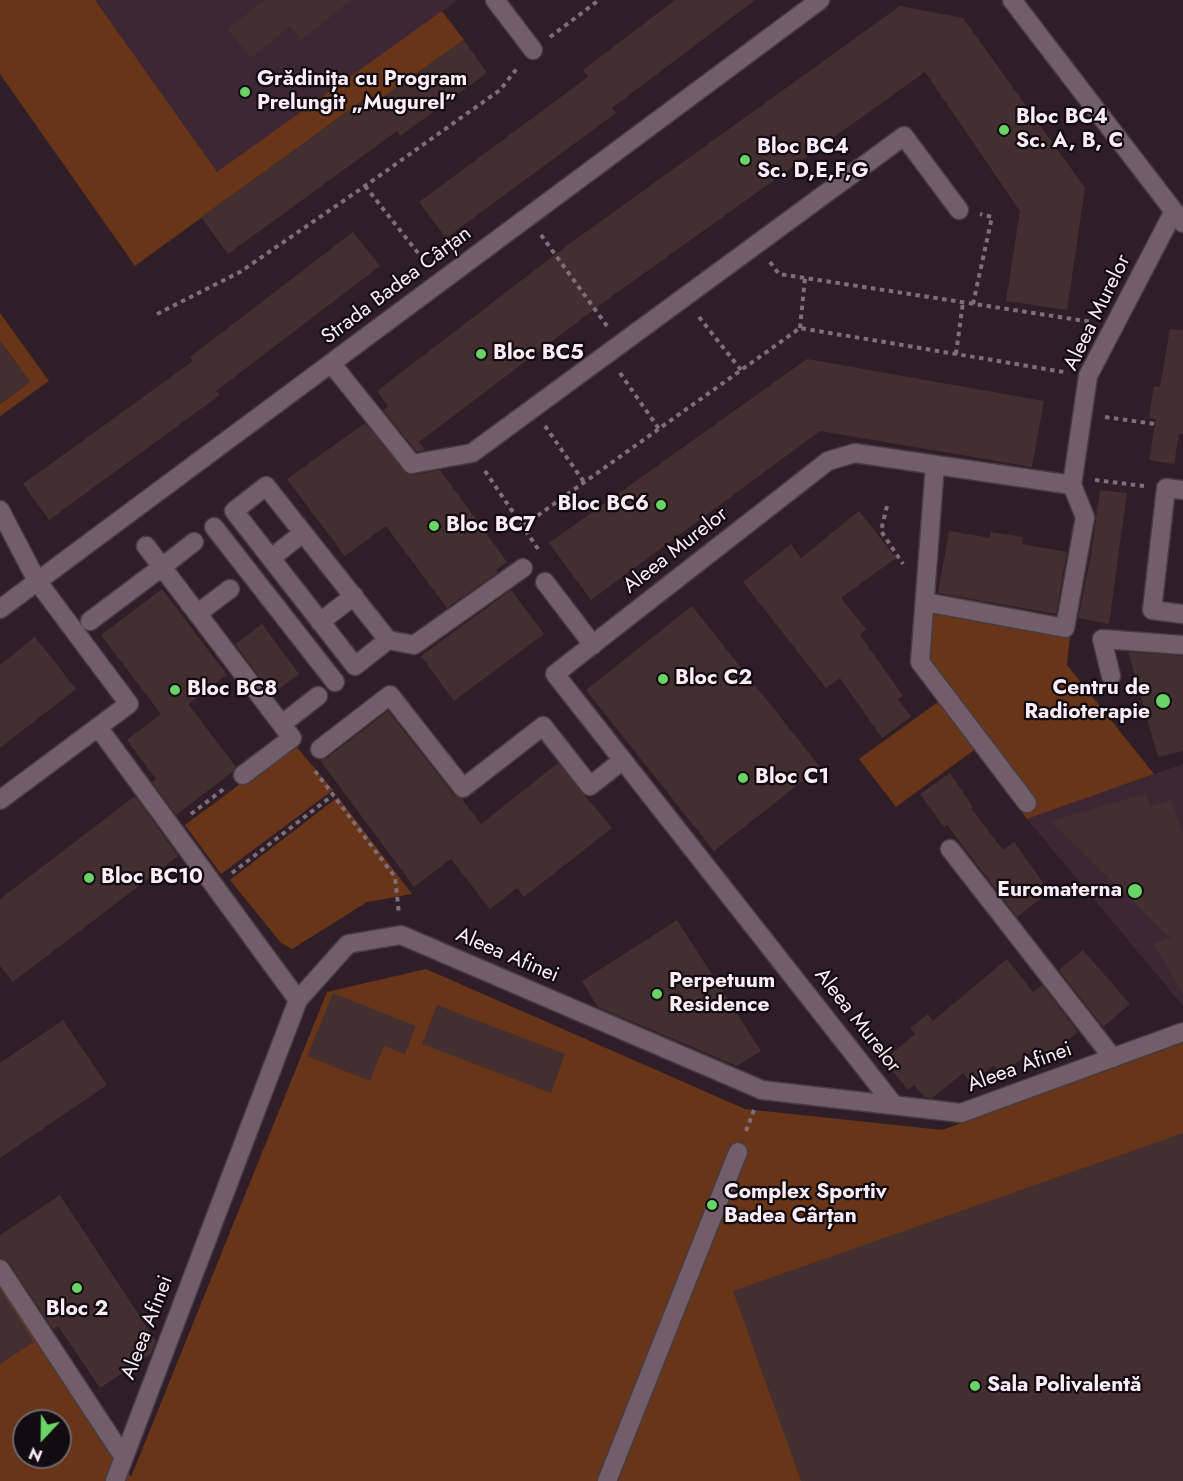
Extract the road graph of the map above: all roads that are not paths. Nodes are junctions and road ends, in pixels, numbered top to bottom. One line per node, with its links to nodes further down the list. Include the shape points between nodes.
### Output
1 (495, 0): 4 (street)
2 (820, 0): 7 (street, Strada Badea Cârțan)
3 (1012, 0): 6 (street)
4 (533, 50)
5 (959, 210): 7 (street, via 904,135 472,453 412,464)
6 (1179, 217): 9 (street, Aleea Murelor, via 1088,376)
7 (331, 363): 19 (street, Strada Badea Cârțan)
8 (935, 465): 9 (street, Aleea Murelor); 23 (street); 30 (street, Aleea Murelor, via 855,453 828,461)
9 (1072, 485): 23 (street, via 1085,516 1065,628)
10 (1174, 489): 26 (street, via 1152,610)
11 (0, 510): 19 (street)
12 (214, 527): 33 (street)
13 (303, 533): 16 (street); 16 (street, via 266,486 234,511); 22 (street)
14 (194, 542): 17 (street)
15 (146, 546): 17 (street)
16 (271, 558): 28 (street)
17 (162, 567): 25 (street); 27 (street)
18 (523, 568): 29 (street, via 414,645)
19 (37, 581): 24 (street, Strada Badea Cârțan); 36 (street, via 129,704)
20 (545, 582): 30 (street)
21 (230, 589): 25 (street)
22 (354, 596): 28 (street); 29 (street)
23 (925, 602): 41 (street, via 920,662)
24 (0, 609)
25 (198, 614): 35 (street)
26 (1183, 614)
27 (90, 621)
28 (320, 622): 29 (street, via 355,666)
29 (388, 640)
30 (592, 645): 38 (street, Aleea Murelor, via 555,674)
31 (1183, 645): 32 (street, via 1102,639)
32 (1111, 676)
33 (335, 682)
34 (318, 696): 35 (street)
35 (282, 724): 39 (street, via 292,738)
36 (98, 727): 40 (street); 43 (street)
37 (320, 749): 38 (street, via 390,695 462,789 543,726 590,786)
38 (623, 760): 46 (street, Aleea Murelor)
39 (243, 775)
40 (0, 800)
41 (1027, 803)
42 (950, 849): 45 (street)
43 (298, 1000): 46 (street, Aleea Afinei, via 348,944 401,935 762,1090); 49 (street, Aleea Afinei)
44 (1183, 1032): 45 (street, Aleea Afinei)
45 (1113, 1058): 46 (street, Aleea Afinei, via 961,1113)
46 (894, 1105)
47 (738, 1152): 51 (street)
48 (0, 1269): 49 (street)
49 (123, 1456): 50 (street, Aleea Afinei)
50 (115, 1481)
51 (607, 1481)

